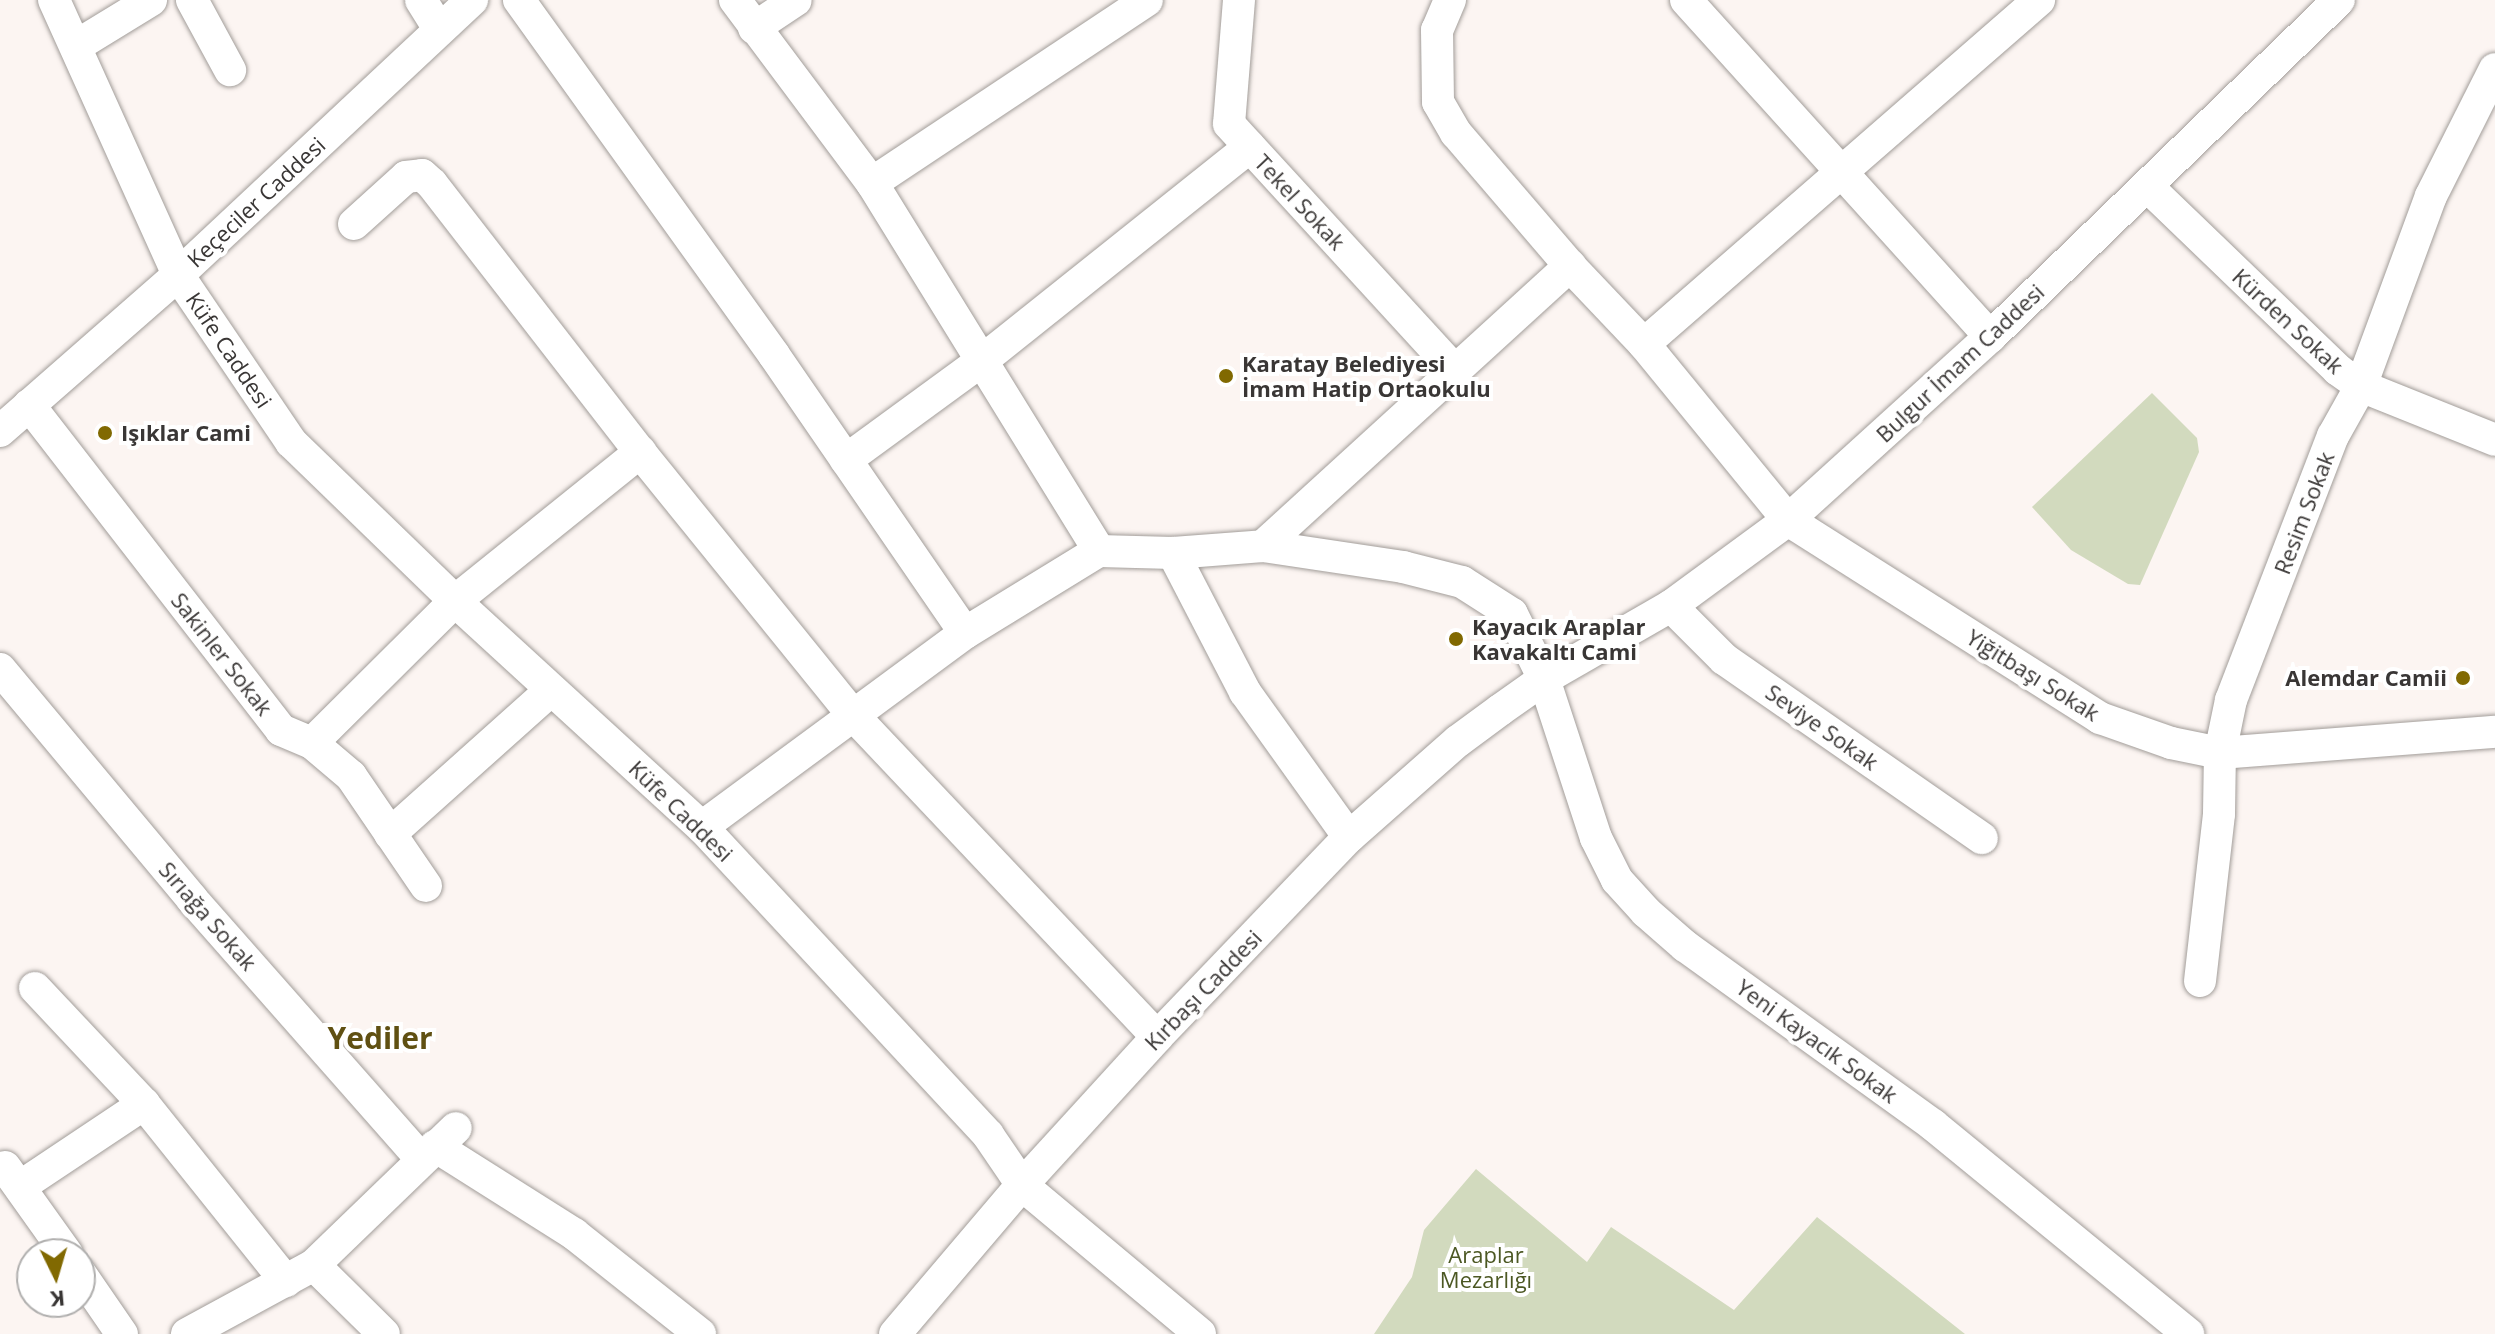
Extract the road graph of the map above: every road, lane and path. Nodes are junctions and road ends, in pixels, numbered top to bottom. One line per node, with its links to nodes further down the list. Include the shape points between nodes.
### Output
1 (54, 0): 17 (street, Küfe Caddesi)
2 (151, 0): 17 (street)
3 (192, 0): 19 (street)
4 (421, 0): 16 (street)
5 (472, 0): 16 (street, Keçeciler Caddesi)
6 (519, 0): 36 (street)
7 (735, 0): 15 (street)
8 (796, 0): 15 (street)
9 (1147, 0): 22 (street)
10 (1239, 0): 20 (street, Tekel Sokak, via 1229,124)
11 (1686, 0): 21 (street)
12 (2039, 0): 21 (street)
13 (2339, 0): 23 (street, Bulgur İmam Caddesi)
14 (1448, 1): 25 (street, Yiğitbaşı Sokak, via 1437,30 1438,102 1456,133)
15 (754, 28): 22 (street)
16 (439, 29): 26 (street, Keçeciler Caddesi)
17 (76, 46): 26 (street, Küfe Caddesi)
18 (2495, 69): 31 (street, Resim Sokak, via 2431,196)
19 (230, 70)
20 (1250, 147): 29 (street); 30 (street, Tekel Sokak)
21 (1843, 171): 27 (street); 28 (street)
22 (872, 183): 29 (street)
23 (2147, 186): 27 (street, Bulgur İmam Caddesi); 31 (street, Kürden Sokak, via 2317,352)
24 (354, 224): 35 (street, via 406,177 422,175)
25 (1570, 266): 28 (street, Yiğitbaşı Sokak); 30 (street)
26 (178, 275): 32 (street, Keçeciler Caddesi); 41 (street, Küfe Caddesi, via 291,442)
27 (1990, 337): 37 (street, Bulgur İmam Caddesi)
28 (1644, 344): 37 (street, Yiğitbaşı Sokak)
29 (984, 359): 36 (street); 39 (street)
30 (1455, 371): 38 (street)
31 (2361, 386): 34 (street, Kürden Sokak); 50 (street, Resim Sokak, via 2333,436 2237,685)
32 (29, 405): 33 (street, Keçeciler Caddesi); 49 (street, Sakinler Sokak, via 281,730)
33 (0, 431)
34 (2495, 440)
35 (640, 452): 41 (street); 47 (street)
36 (846, 460): 43 (street)
37 (1788, 520): 42 (street, Bulgur İmam Caddesi); 50 (street, Yiğitbaşı Sokak, via 2100,718 2171,743)
38 (1263, 546): 40 (street, Yeni Kayacık Sokak); 45 (street, Yeni Kayacık Sokak, via 1403,567 1462,582 1512,614)
39 (1099, 551): 40 (street, Yeni Kayacık Sokak); 43 (street)
40 (1173, 553): 53 (street, via 1245,692)
41 (455, 601): 46 (street, Küfe Caddesi); 49 (street)
42 (1671, 606): 45 (street, Bulgur İmam Caddesi); 54 (street, Seviye Sokak, via 1724,659)
43 (965, 633): 47 (street)
44 (0, 669): 60 (street, Sırıağa Sokak, via 192,899)
45 (1544, 679): 53 (street, Kırbaşı Caddesi, via 1458,741); 72 (street, Yeni Kayacık Sokak, via 1596,838 1617,880 1646,912 1685,946 1933,1125)
46 (551, 690): 51 (street, Küfe Caddesi); 52 (street)
47 (852, 714): 51 (street); 58 (street)
48 (2495, 732): 50 (street, Yiğitbaşı Sokak)
49 (312, 743): 52 (street, Sakinler Sokak, via 351,776)
50 (2220, 753): 56 (street, Resim Sokak, via 2219,814)
51 (702, 827): 61 (street, Küfe Caddesi, via 988,1135)
52 (390, 834): 55 (street, Sakinler Sokak)
53 (1349, 837): 58 (street, Kırbaşı Caddesi)
54 (1982, 838)
55 (426, 886)
56 (2200, 981)
57 (35, 988): 59 (street)
58 (1157, 1037): 61 (street, Kırbaşı Caddesi)
59 (144, 1104): 62 (street, via 13,1176); 64 (street)
60 (437, 1145): 63 (street); 70 (street, Sırıağa Sokak, via 574,1234)
61 (1022, 1185): 66 (street, Kırbaşı Caddesi); 71 (street, Küfe Caddesi)
62 (56, 1238)
63 (314, 1265): 64 (street); 69 (street)
64 (286, 1281): 68 (street)
65 (96, 1296): 67 (street)
66 (911, 1328)
67 (122, 1334)
68 (187, 1334)
69 (384, 1334)
70 (700, 1334)
71 (1200, 1334)
72 (2188, 1334)

